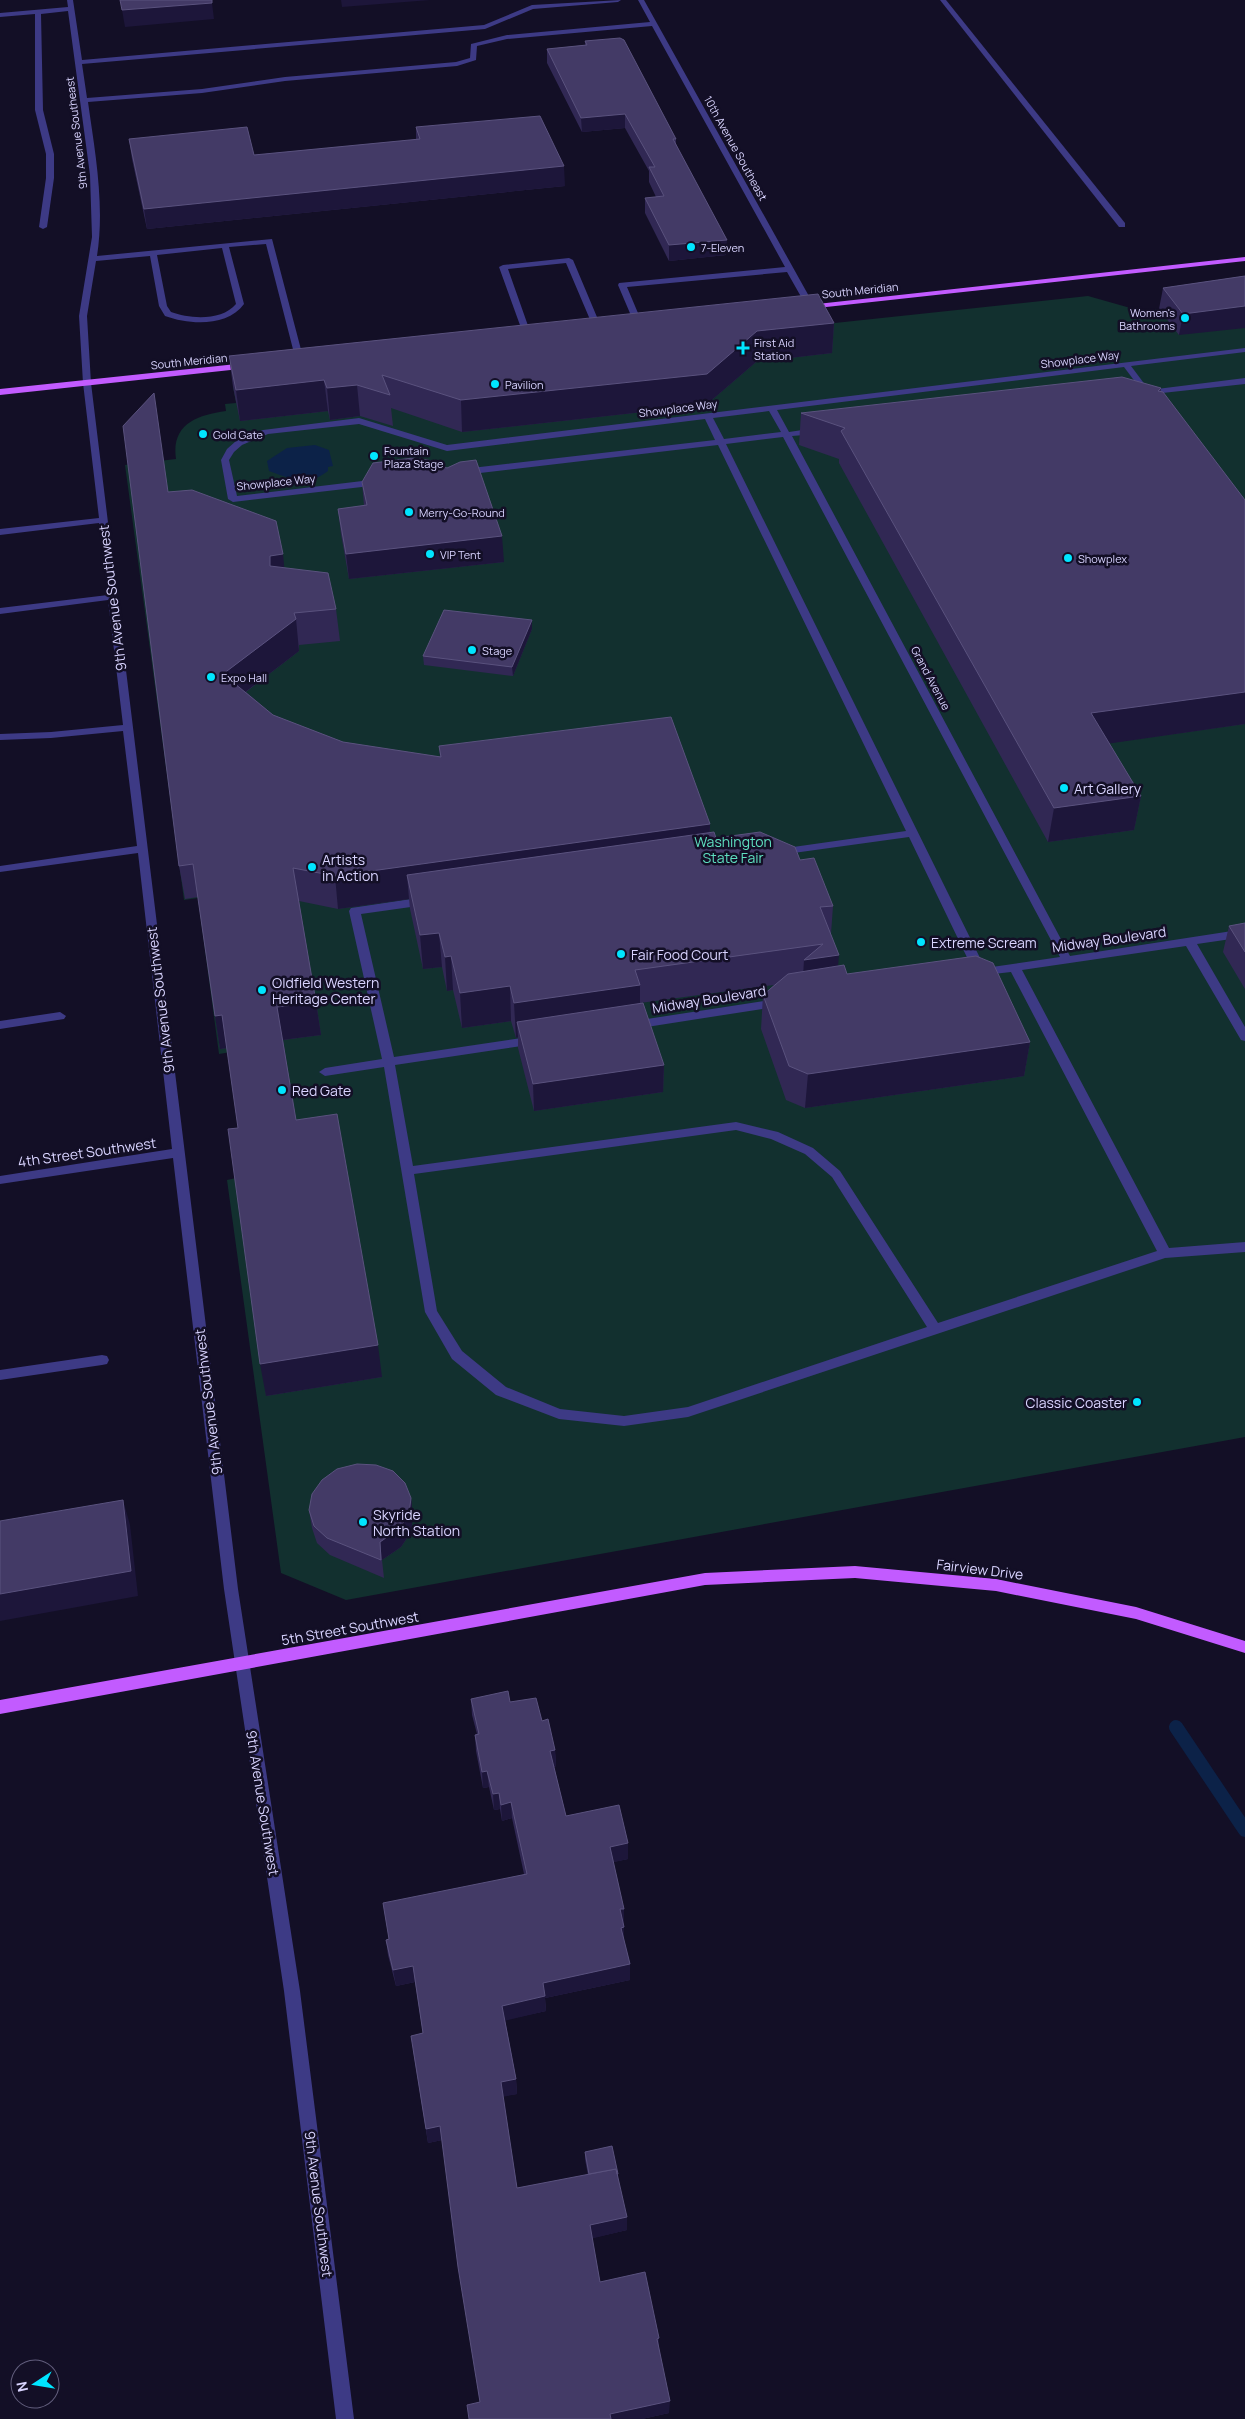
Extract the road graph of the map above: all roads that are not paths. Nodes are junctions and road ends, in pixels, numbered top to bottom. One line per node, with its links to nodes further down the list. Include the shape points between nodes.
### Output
1 (70, 0): 5 (street, 9th Avenue Southeast)
2 (618, 0): 9 (street, via 532,7 484,28)
3 (641, 0): 8 (street, 10th Avenue Southeast)
4 (943, 0): 11 (street)
5 (72, 10): 6 (street); 9 (street, 9th Avenue Southeast)
6 (38, 12): 7 (street); 12 (street, via 39,110 50,154)
7 (0, 15)
8 (654, 24): 10 (street, via 506,36 473,45 474,59 457,64); 17 (street, 10th Avenue Southeast)
9 (79, 62): 10 (street, 9th Avenue Southeast)
10 (84, 100): 15 (street, 9th Avenue Southeast, via 94,175 96,237)
11 (1122, 225)
12 (43, 227)
13 (225, 246): 14 (street); 14 (street, via 240,304 236,311 214,318 189,319 168,314 163,306); 27 (street, via 268,242)
14 (153, 253): 15 (street)
15 (92, 259): 32 (street, 9th Avenue Southeast, via 83,316)
16 (1245, 259): 18 (main road, South Meridian)
17 (790, 269): 18 (street, 10th Avenue Southeast); 20 (street, via 622,285)
18 (811, 307): 19 (main road, South Meridian)
19 (802, 308)
20 (640, 325)
21 (602, 329): 22 (main road); 24 (street, via 569,260 503,266)
22 (588, 330)
23 (538, 336): 24 (main road)
24 (524, 337)
25 (1245, 350): 29 (street, Showplace Way)
26 (310, 360): 27 (main road)
27 (300, 361): 28 (main road)
28 (291, 362)
29 (1126, 365): 35 (street); 36 (street, Showplace Way)
30 (253, 366): 32 (main road, South Meridian)
31 (1245, 381): 35 (street)
32 (87, 383): 33 (main road, South Meridian); 43 (street, 9th Avenue Southwest)
33 (0, 392)
34 (1137, 393): 35 (street)
35 (1150, 396)
36 (772, 408): 37 (street, Showplace Way); 39 (street, Grand Avenue)
37 (708, 416): 40 (street); 42 (street, Showplace Way, via 447,448 359,421 266,432 239,443 225,460 233,499)
38 (825, 430): 39 (street)
39 (786, 434): 40 (street); 56 (street, Grand Avenue)
40 (720, 442): 41 (street); 49 (street)
41 (453, 473)
42 (386, 481)
43 (103, 520): 44 (street); 45 (street, 9th Avenue Southwest)
44 (0, 532)
45 (112, 597): 46 (street); 47 (street, 9th Avenue Southwest)
46 (0, 611)
47 (128, 727): 48 (street); 50 (street, 9th Avenue Southwest)
48 (0, 737)
49 (913, 833): 51 (street); 57 (street, Midway Boulevard, via 977,973)
50 (142, 850): 52 (street); 66 (street, 9th Avenue Southwest)
51 (766, 854)
52 (0, 869)
53 (433, 900): 64 (street, via 355,911)
54 (1245, 933): 55 (street, Midway Boulevard)
55 (1190, 942): 56 (street, Midway Boulevard); 62 (street)
56 (1067, 960): 57 (street, Midway Boulevard)
57 (1015, 968): 70 (street)
58 (788, 1002): 61 (street, Midway Boulevard)
59 (60, 1016): 60 (street)
60 (0, 1025)
61 (623, 1027)
62 (1245, 1037)
63 (545, 1038): 64 (street)
64 (389, 1062): 65 (street); 67 (street)
65 (325, 1072)
66 (178, 1153): 68 (street, 4th Street Southwest); 76 (street, 9th Avenue Southwest)
67 (407, 1171): 71 (street, via 736,1126 774,1135 809,1151 836,1174); 71 (street, via 431,1312 457,1356 501,1391 559,1414 624,1422 688,1412)
68 (0, 1180)
69 (1245, 1247): 70 (street)
70 (1165, 1253): 71 (street)
71 (935, 1329)
72 (102, 1360): 73 (street)
73 (0, 1375)
74 (705, 1579): 75 (main road, Fairview Drive, via 855,1572 996,1584 1136,1613); 76 (main road, 5th Street Southwest)
75 (1245, 1647)
76 (242, 1665): 77 (main road, 5th Street Southwest); 78 (street, 9th Avenue Southwest, via 292,1990)
77 (0, 1707)
78 (345, 2419)

